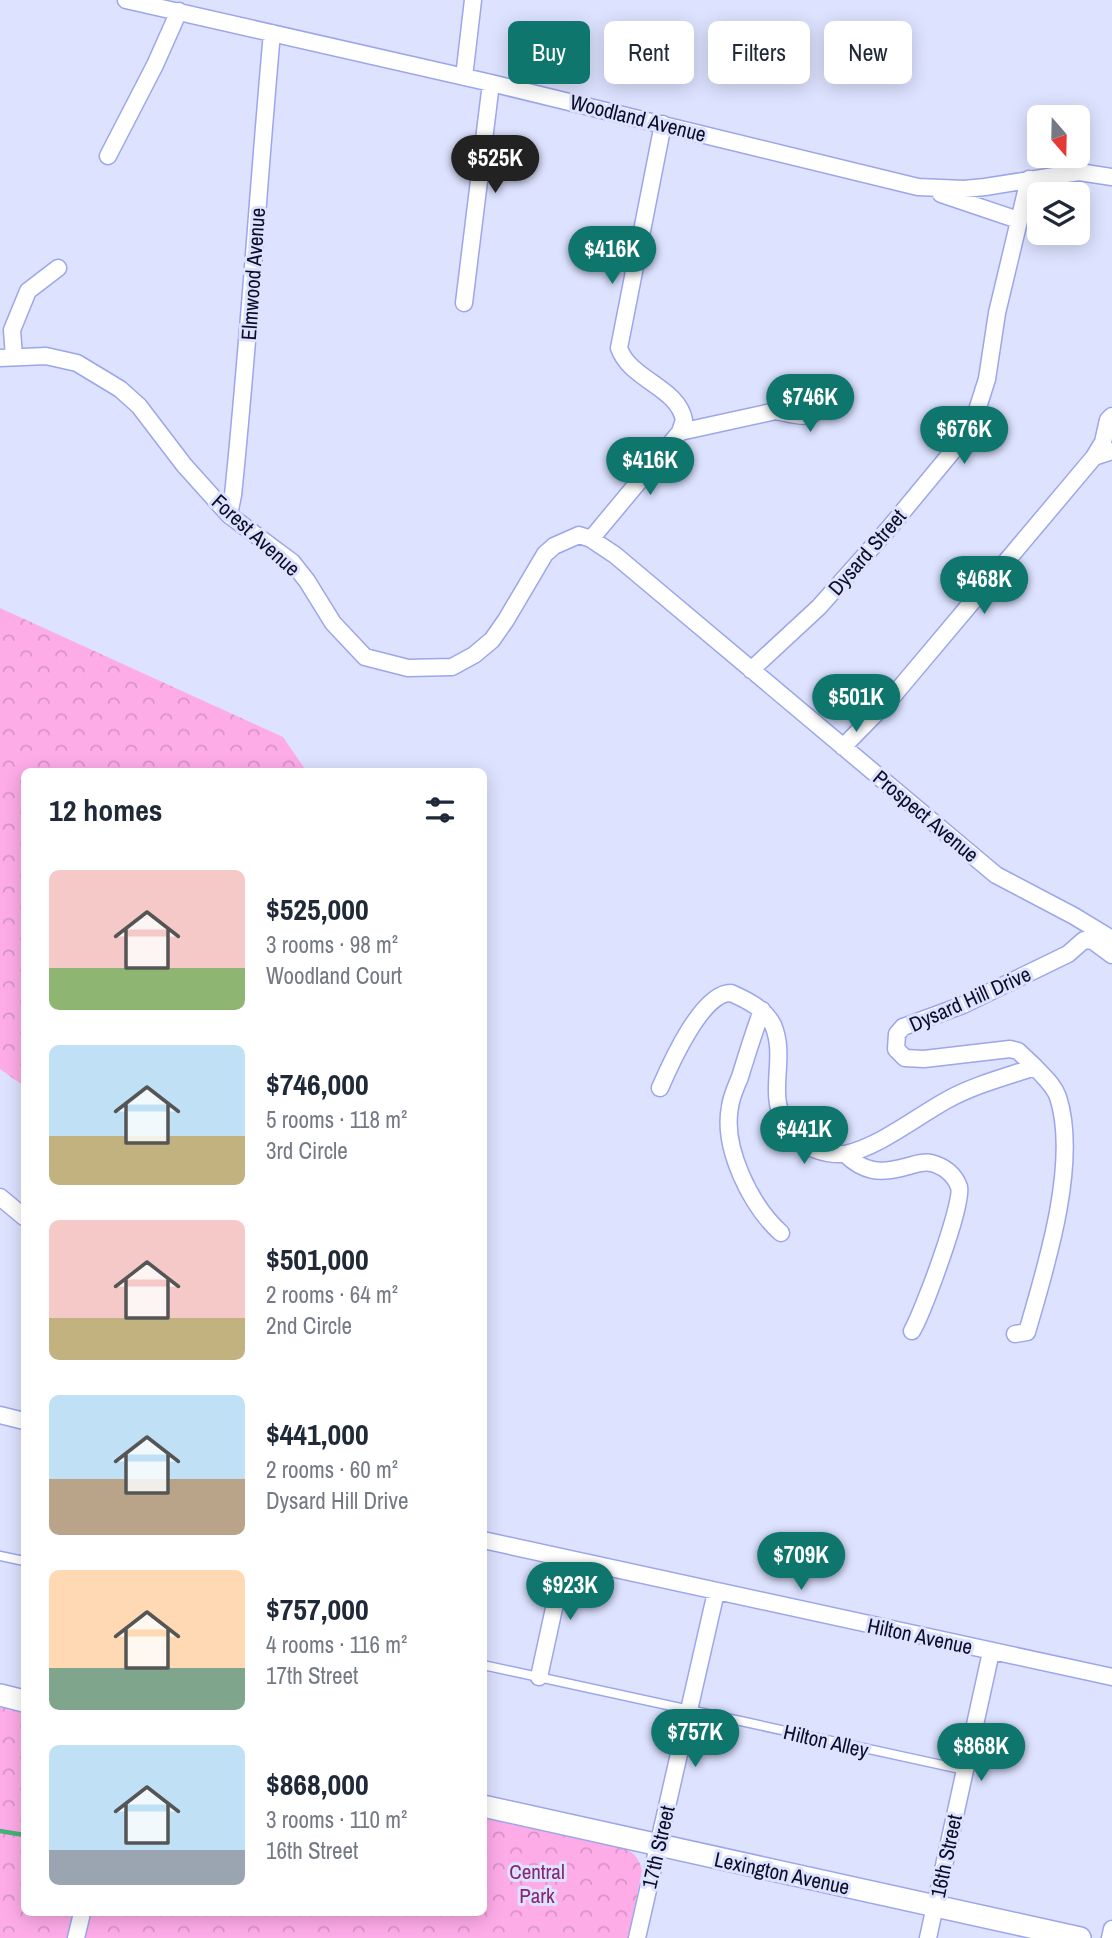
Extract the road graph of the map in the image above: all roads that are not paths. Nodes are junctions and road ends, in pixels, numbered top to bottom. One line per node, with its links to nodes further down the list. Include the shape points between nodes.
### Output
1 (126, 0): 3 (street, Woodland Avenue)
2 (473, 0): 5 (street)
3 (179, 11): 4 (street, Woodland Avenue); 8 (street)
4 (272, 33): 5 (street, Woodland Avenue); 21 (street, Elmwood Avenue, via 249,342)
5 (464, 77): 6 (street, Woodland Avenue)
6 (491, 83): 7 (street, Woodland Avenue); 14 (street)
7 (663, 124): 11 (street, Woodland Avenue); 18 (street, via 619,348 629,366 679,407 684,420)
8 (108, 156)
9 (1112, 177): 10 (street, Woodland Avenue, via 1079,172)
10 (1029, 179): 11 (street, Woodland Avenue, via 964,189); 12 (street, Dysard Street)
11 (918, 187): 12 (street)
12 (1018, 220): 23 (street, Dysard Street, via 987,379 971,429 819,607)
13 (58, 268): 15 (street, via 28,291 12,330)
14 (464, 303)
15 (7, 358): 21 (street, Forest Avenue, via 46,356 77,363 120,389)
16 (776, 411): 18 (street)
17 (1112, 416): 20 (street)
18 (680, 432): 22 (street)
19 (1112, 451): 20 (street)
20 (1094, 457): 24 (street, via 893,696)
21 (229, 515): 22 (street, Forest Avenue, via 292,562 332,624 365,657 408,668 452,667 474,655 492,640 545,554 579,535)
22 (591, 540): 23 (street, Prospect Avenue)
23 (751, 670): 24 (street, Prospect Avenue)
24 (843, 747): 25 (street, Prospect Avenue, via 996,875)
25 (1112, 938)
26 (1112, 955): 28 (street, Dysard Hill Drive, via 1084,940 1068,954 963,1005 903,1027 897,1034 896,1049 905,1058 1010,1049)
27 (762, 1010): 29 (street, via 731,993 718,997 693,1023); 30 (street, via 777,1038 777,1091 791,1132 810,1148); 33 (street, via 730,1108 728,1130 743,1181)
28 (1035, 1067): 30 (street, via 950,1098); 35 (street, Dysard Hill Drive, via 1058,1096 1066,1132 1051,1238 1027,1332)
29 (660, 1088)
30 (845, 1154): 34 (street, via 873,1171 930,1163 951,1174 959,1187 957,1208)
31 (0, 1197): 32 (street)
32 (21, 1214)
33 (781, 1233)
34 (912, 1331)
35 (1015, 1334)
36 (0, 1415): 37 (street)
37 (21, 1420)
38 (487, 1541): 40 (street, Hilton Avenue)
39 (0, 1556): 41 (lane)
40 (565, 1558): 42 (street, Hilton Avenue); 45 (street)
41 (21, 1560)
42 (716, 1592): 43 (street, Hilton Avenue); 49 (street, 17th Street)
43 (991, 1652): 46 (street, Hilton Avenue); 50 (street, 16th Street)
44 (487, 1666): 45 (lane, Hilton Alley)
45 (539, 1677): 49 (lane, Hilton Alley)
46 (1112, 1677)
47 (0, 1695): 48 (street)
48 (21, 1700)
49 (690, 1710): 50 (lane, Hilton Alley); 52 (street, 17th Street)
50 (965, 1770): 53 (street, 16th Street)
51 (487, 1807): 52 (street, Lexington Avenue)
52 (658, 1846): 53 (street, Lexington Avenue); 57 (street, 17th Street)
53 (935, 1906): 58 (street, 16th Street); 59 (street, Lexington Avenue)
54 (81, 1916): 56 (street)
55 (1112, 1929): 60 (street)
56 (76, 1938)
57 (637, 1938)
58 (928, 1938)
59 (1080, 1938)
60 (1110, 1938)

